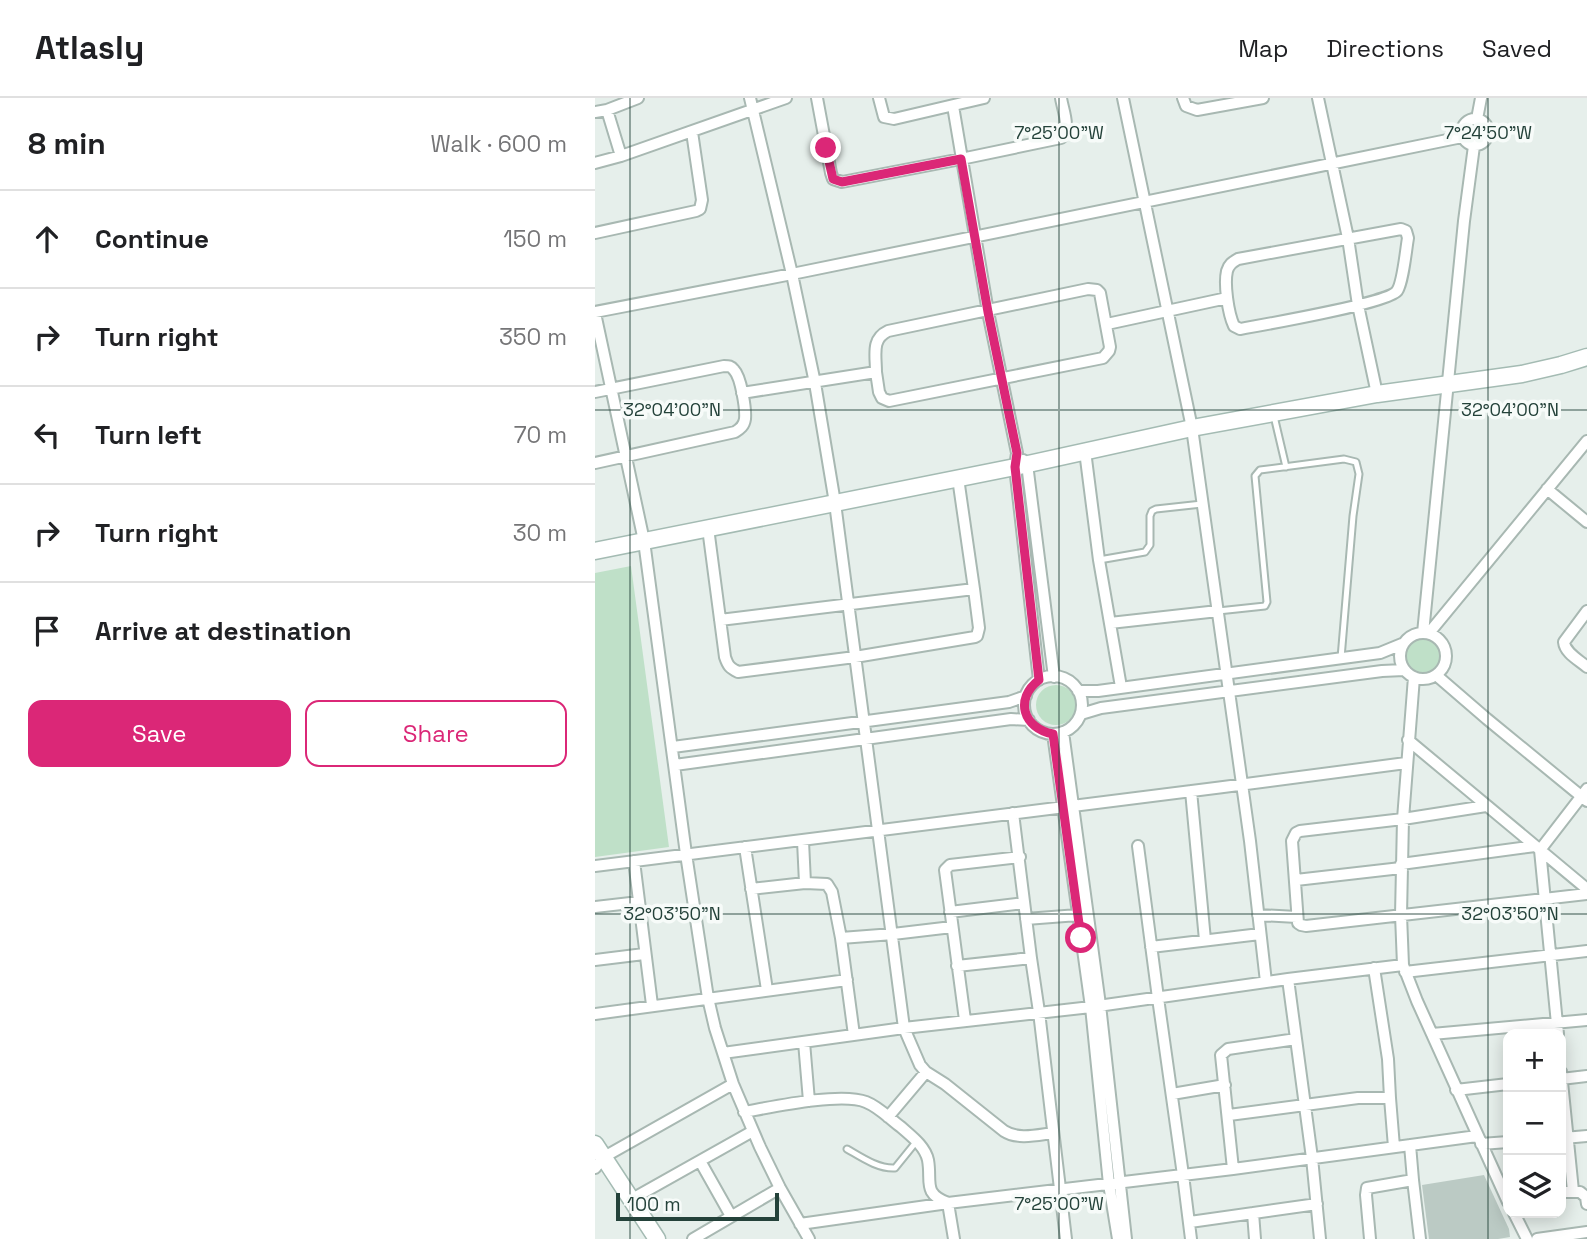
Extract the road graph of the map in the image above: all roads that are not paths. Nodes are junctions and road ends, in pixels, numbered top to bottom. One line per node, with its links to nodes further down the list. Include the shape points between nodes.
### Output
1 (638, 98): 14 (street)
2 (750, 98): 15 (street)
3 (786, 98): 15 (street)
4 (817, 98): 21 (street, via 836,181)
5 (879, 98): 13 (street, via 884,117 894,120)
6 (984, 98): 13 (street)
7 (1061, 98): 21 (street, via 1066,130 1061,138)
8 (1123, 98): 24 (street)
9 (1183, 98): 10 (street, via 1186,106 1197,110)
10 (1263, 98)
11 (1318, 98): 23 (street)
12 (1481, 98): 16 (street)
13 (953, 106): 21 (street)
14 (601, 111): 20 (street)
15 (753, 111): 17 (street); 28 (street)
16 (1477, 119): 18 (street, via 1465,124); 19 (street, via 1486,124 1489,134)
17 (692, 132): 20 (street); 25 (street, via 700,209)
18 (1462, 136): 19 (street); 23 (street)
19 (1474, 146): 39 (street)
20 (621, 156): 22 (street)
21 (961, 159): 26 (street)
22 (595, 163)
23 (1332, 164): 24 (street); 27 (street)
24 (1146, 202): 26 (street); 33 (street)
25 (595, 233)
26 (975, 237): 28 (street); 32 (street)
27 (1348, 239): 29 (street, via 1231,262); 30 (street); 30 (street, via 1401,229 1407,234 1396,293)
28 (792, 274): 31 (street); 38 (street)
29 (1227, 298): 30 (street, via 1232,323 1240,329); 33 (street)
30 (1358, 305): 43 (street)
31 (595, 312): 40 (street)
32 (988, 312): 34 (street, via 1093,289 1100,293); 36 (street, via 888,331 875,344); 37 (street)
33 (1167, 312): 34 (street); 45 (street)
34 (1107, 324): 37 (street, via 1110,348 1103,358)
35 (1587, 357): 39 (main road, via 1523,374)
36 (876, 372): 37 (street, via 879,392 889,401); 38 (street)
37 (1002, 379): 49 (street)
38 (815, 383): 42 (street); 54 (street)
39 (1449, 383): 43 (main road); 67 (street)
40 (610, 389): 41 (street); 42 (street, via 724,366 734,369); 48 (street)
41 (595, 392)
42 (742, 393): 48 (street, via 745,419 740,430)
43 (1377, 394): 44 (main road)
44 (1273, 413): 45 (main road); 51 (lane)
45 (1192, 428): 47 (main road); 55 (street)
46 (1587, 441): 53 (street)
47 (1085, 451): 49 (main road); 60 (street)
48 (627, 457): 50 (street); 58 (street)
49 (1020, 461): 52 (main road); 75 (street); 76 (street)
50 (595, 463)
51 (1286, 467): 63 (lane, via 1260,470 1255,477 1267,602 1265,606); 70 (lane, via 1344,459 1356,462 1359,474)
52 (958, 478): 54 (main road); 61 (street)
53 (1547, 489): 56 (street); 67 (street)
54 (835, 503): 57 (main road); 62 (street)
55 (1202, 504): 60 (lane, via 1156,509 1150,516 1150,545 1145,552); 63 (street)
56 (1587, 522)
57 (708, 528): 58 (main road); 65 (street)
58 (645, 541): 59 (main road); 87 (street)
59 (595, 551)
60 (1099, 560): 66 (street)
61 (974, 589): 62 (street); 69 (street, via 977,636)
62 (850, 605): 65 (street); 69 (street)
63 (1217, 611): 66 (street); 72 (street)
64 (1587, 611): 71 (street, via 1565,638 1564,646)
65 (720, 620): 69 (street, via 727,664 738,672)
66 (1110, 623): 77 (street)
67 (1426, 633): 68 (street, via 1415,634); 74 (street, via 1436,636 1445,648 1445,663)
68 (1402, 644): 70 (street, via 1380,653); 73 (street, via 1399,657)
69 (855, 657): 83 (street)
70 (1341, 658): 72 (street)
71 (1587, 667)
72 (1226, 673): 77 (street); 78 (street)
73 (1409, 674): 74 (street, via 1421,679); 78 (street, via 1382,671); 86 (street)
74 (1436, 675): 92 (street)
75 (1054, 677): 76 (street); 79 (street, via 1064,678)
76 (1039, 680): 80 (street)
77 (1121, 687): 79 (street)
78 (1229, 690): 81 (street); 90 (street)
79 (1078, 691): 81 (street)
80 (1026, 696): 82 (street); 83 (street)
81 (1081, 714): 84 (street, via 1071,728)
82 (1029, 720): 84 (street, via 1044,732); 85 (street)
83 (864, 722): 85 (street); 87 (street)
84 (1058, 733): 93 (street)
85 (866, 740): 89 (street); 97 (street)
86 (1408, 740): 88 (street); 94 (street)
87 (673, 747): 89 (street)
88 (1406, 762): 90 (street); 96 (street)
89 (675, 765): 102 (street)
90 (1243, 785): 91 (street); 117 (street)
91 (1191, 791): 93 (street); 125 (street)
92 (1585, 795): 101 (street)
93 (1068, 806): 95 (street); 116 (street); 142 (street)
94 (1486, 806): 96 (street); 101 (street)
95 (1013, 813): 97 (street); 103 (street)
96 (1403, 819): 106 (street); 107 (street, via 1296,833 1292,841)
97 (878, 832): 98 (street); 122 (street)
98 (803, 841): 100 (street); 108 (street)
99 (1138, 846): 126 (street)
100 (745, 847): 102 (street); 109 (street)
101 (1537, 848): 106 (street); 110 (street); 111 (street)
102 (686, 854): 104 (street); 139 (street)
103 (1020, 857): 113 (street); 115 (street, via 946,867)
104 (634, 861): 105 (street); 112 (street)
105 (595, 866)
106 (1401, 866): 107 (street); 118 (street)
107 (1296, 880): 119 (street)
108 (805, 883): 109 (street); 124 (street, via 830,887)
109 (751, 889): 138 (street)
110 (1587, 892): 111 (street)
111 (1544, 899): 118 (street); 129 (street)
112 (639, 902): 114 (street); 128 (street)
113 (1024, 904): 115 (street); 120 (street)
114 (595, 907)
115 (950, 912): 121 (street)
116 (1078, 915): 120 (street); 142 (street)
117 (1258, 915): 119 (street); 123 (street)
118 (1401, 915): 119 (street, via 1306,926 1298,923); 134 (street)
119 (1297, 917)
120 (1025, 919): 130 (street)
121 (952, 927): 122 (street); 132 (street)
122 (893, 934): 124 (street); 147 (street)
123 (1259, 934): 125 (street); 137 (street)
124 (841, 938): 136 (street)
125 (1205, 940): 126 (street)
126 (1151, 947): 140 (street)
127 (1587, 951): 129 (street)
128 (645, 954): 131 (street); 141 (street)
129 (1551, 955): 134 (street); 148 (street)
130 (1031, 958): 132 (street); 143 (street)
131 (595, 960)
132 (957, 966): 145 (street)
133 (1374, 968): 134 (street); 135 (street); 163 (street)
134 (1404, 968): 150 (street)
135 (1287, 979): 137 (street); 152 (street)
136 (847, 980): 138 (street); 151 (street)
137 (1266, 982): 140 (street)
138 (767, 990): 139 (street)
139 (708, 998): 141 (street); 154 (street)
140 (1158, 998): 142 (street); 162 (street)
141 (652, 1005): 144 (street)
142 (1095, 1006): 143 (street); 186 (street)
143 (1039, 1012): 145 (street); 170 (street)
144 (595, 1014)
145 (965, 1020): 147 (street)
146 (1587, 1020): 148 (street)
147 (904, 1028): 151 (street); 155 (street)
148 (1558, 1029)
149 (1503, 1031): 150 (street)
150 (1432, 1034): 161 (street)
151 (854, 1035): 153 (street)
152 (1296, 1039): 159 (street, via 1224,1051); 165 (street)
153 (804, 1042): 154 (street); 164 (street)
154 (723, 1054): 158 (street)
155 (926, 1072): 168 (street); 170 (street, via 1008,1134)
156 (1587, 1076): 157 (street)
157 (1566, 1078)
158 (733, 1084): 166 (street); 180 (street)
159 (1225, 1085): 162 (street); 167 (street)
160 (1503, 1085): 161 (street)
161 (1457, 1090): 173 (street)
162 (1172, 1094): 184 (street)
163 (1390, 1098): 165 (street); 177 (street)
164 (809, 1101): 166 (street); 168 (street, via 858,1100)
165 (1304, 1106): 167 (street); 181 (street)
166 (744, 1112): 169 (street)
167 (1229, 1115): 183 (street)
168 (888, 1118): 174 (street)
169 (753, 1131): 182 (street); 187 (street)
170 (1053, 1133): 189 (street)
171 (1587, 1136): 172 (street)
172 (1566, 1138)
173 (1479, 1140): 175 (street); 176 (street); 188 (street)
174 (916, 1142): 178 (lane, via 895,1168 887,1169); 193 (street, via 928,1159 931,1192)
175 (1503, 1142)
176 (1410, 1145): 177 (street); 185 (street)
177 (1394, 1147): 181 (street)
178 (846, 1149)
179 (1566, 1150): 190 (street)
180 (598, 1157): 192 (main road)
181 (1312, 1158): 183 (street); 194 (street)
182 (700, 1161): 192 (street); 197 (street)
183 (1233, 1169): 184 (street)
184 (1183, 1175): 186 (street); 199 (street)
185 (1413, 1180): 212 (street, via 1367,1188); 213 (street)
186 (1114, 1183): 189 (street); 207 (street); 208 (street)
187 (780, 1188): 197 (street); 200 (street)
188 (1503, 1190)
189 (1060, 1191): 193 (street); 206 (street)
190 (1573, 1191): 191 (street); 195 (street, via 1584,1194)
191 (1566, 1192)
192 (632, 1199): 202 (main road)
193 (948, 1203): 200 (street); 205 (street)
194 (1317, 1204): 196 (street); 211 (street)
195 (1587, 1204)
196 (1253, 1213): 199 (street); 210 (street)
197 (731, 1216): 203 (street)
198 (1516, 1218): 214 (street)
199 (1190, 1222): 209 (street)
200 (800, 1224): 204 (street)
201 (1587, 1232): 215 (street)
202 (657, 1239)
203 (693, 1239)
204 (809, 1239)
205 (954, 1239)
206 (1066, 1239)
207 (1118, 1239)
208 (1126, 1239)
209 (1191, 1239)
210 (1255, 1239)
211 (1320, 1239)
212 (1370, 1239)
213 (1420, 1239)
214 (1527, 1239)
215 (1537, 1239)

